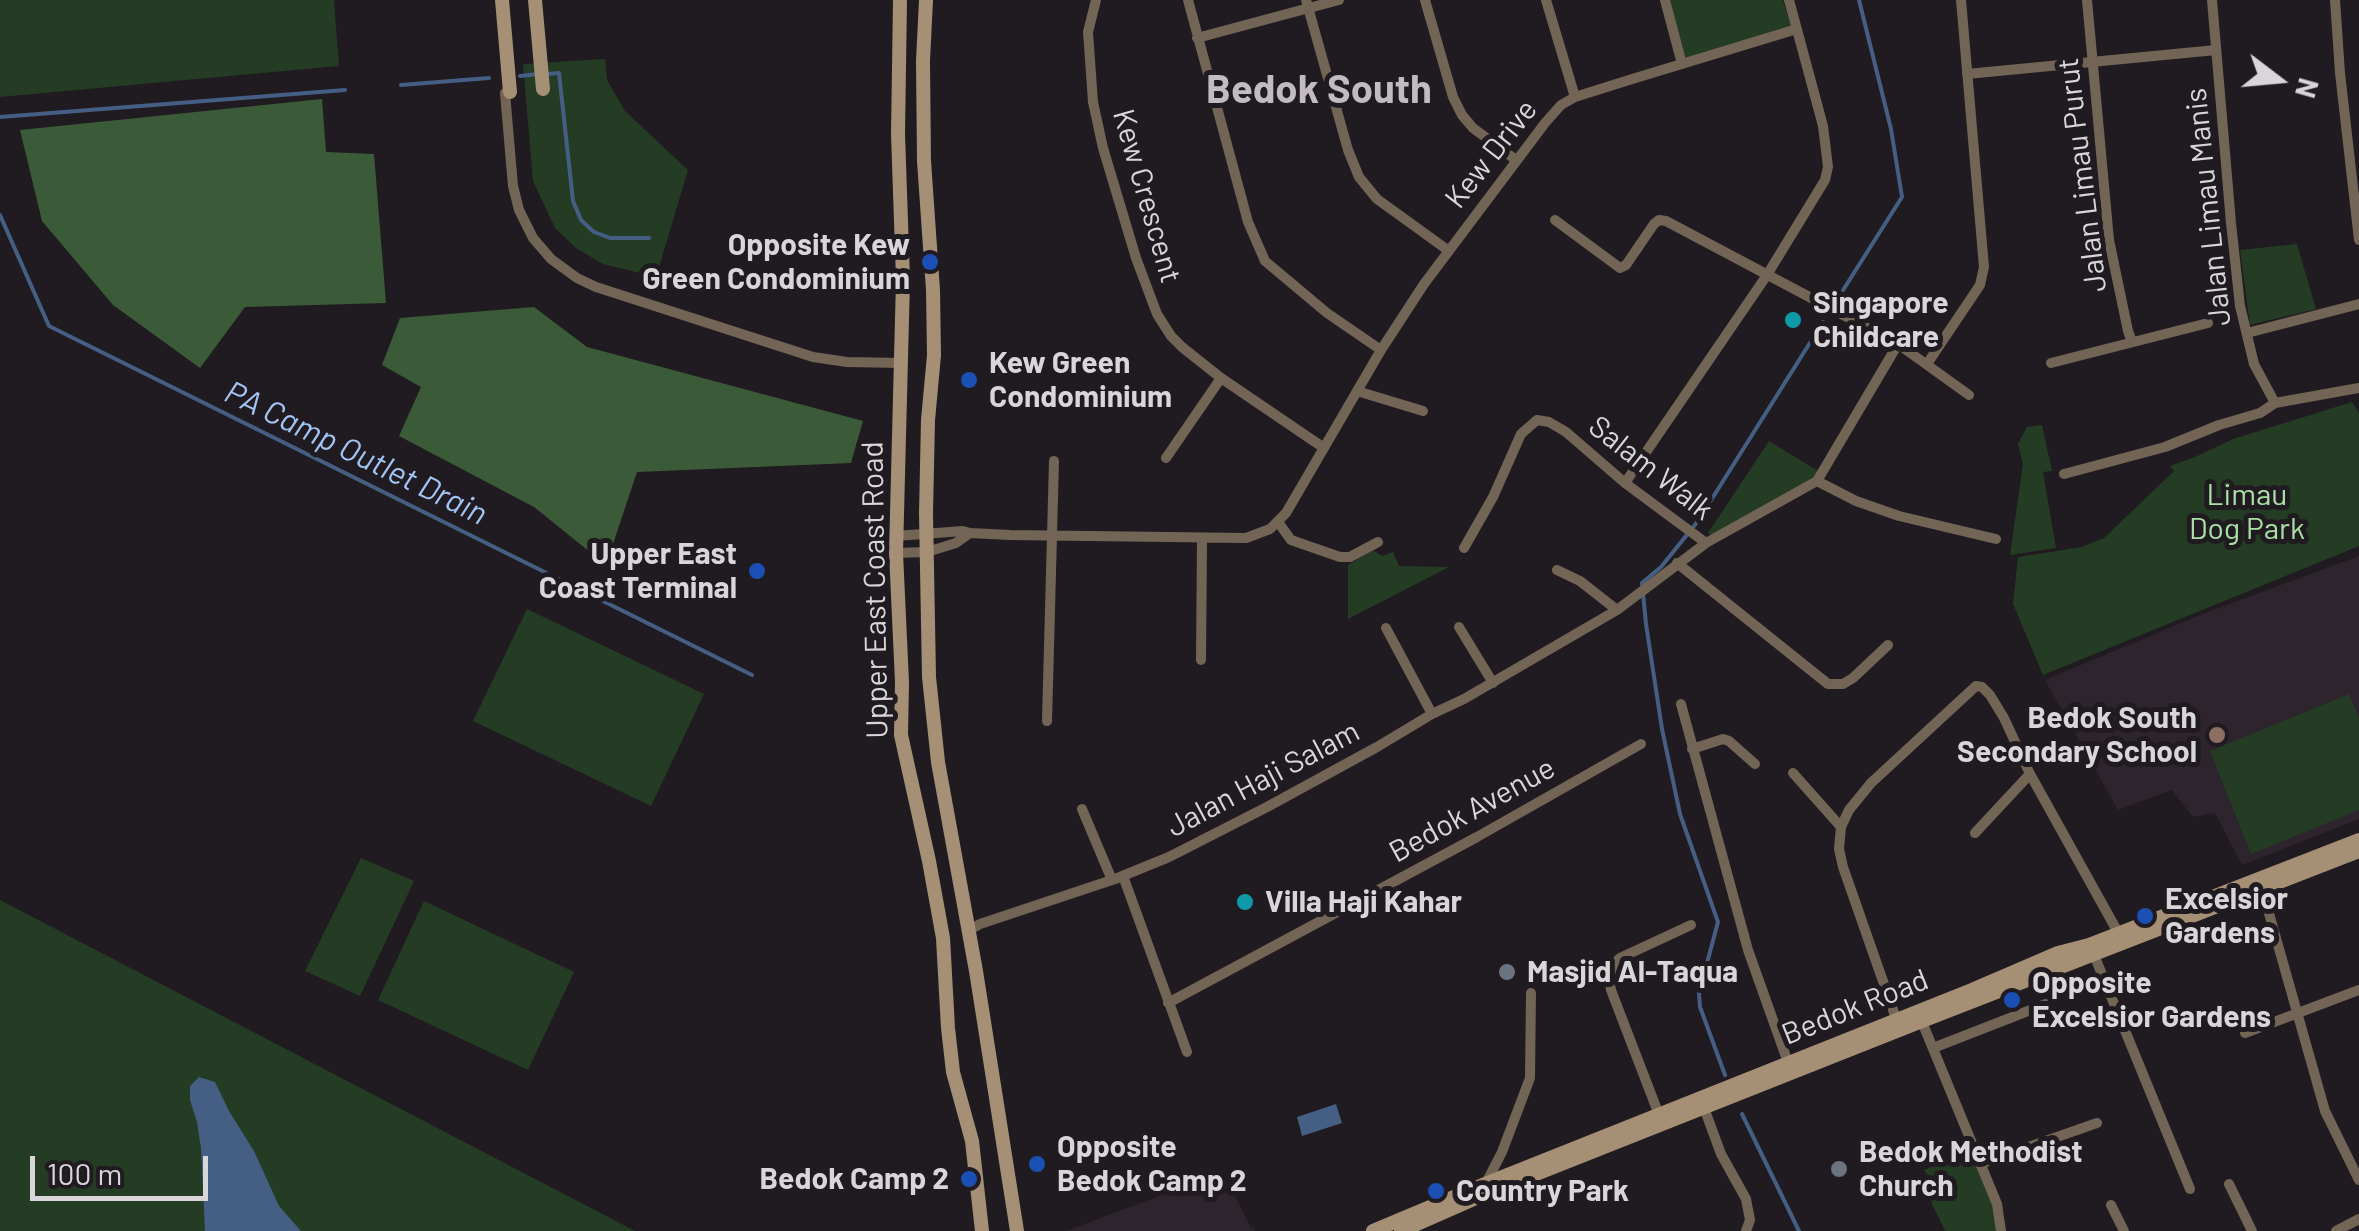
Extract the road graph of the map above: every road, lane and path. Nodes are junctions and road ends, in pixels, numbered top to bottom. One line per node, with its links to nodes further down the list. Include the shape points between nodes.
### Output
1 (502, 0): 24 (main road)
2 (536, 0): 23 (main road)
3 (900, 0): 37 (main road, Upper East Coast Road)
4 (926, 0): 53 (main road, Upper East Coast Road, via 924,161 934,341)
5 (1096, 0): 40 (street, Kew Crescent, via 1088,32 1093,102 1136,258 1163,325)
6 (1188, 0): 18 (street)
7 (1338, 0): 16 (street)
8 (1425, 0): 26 (street, via 1462,115)
9 (1546, 0): 25 (street)
10 (1665, 0): 21 (street)
11 (1789, 0): 17 (street)
12 (1961, 0): 22 (street)
13 (2087, 0): 20 (street, Jalan Limau Purut)
14 (2212, 0): 19 (street, Jalan Limau Manis)
15 (2335, 0): 28 (street)
16 (1308, 4): 18 (street); 29 (street, via 1359,177 1376,199)
17 (1797, 29): 21 (street, Kew Drive); 30 (street, via 1828,166 1820,192)
18 (1197, 38): 36 (street, via 1248,222 1266,260)
19 (2216, 50): 20 (street); 33 (street, Jalan Limau Manis)
20 (2093, 62): 22 (street); 34 (street, Jalan Limau Purut, via 2110,240)
21 (1682, 64): 25 (street, Kew Drive)
22 (1967, 74): 39 (street, via 1984,267 1980,285)
23 (543, 89)
24 (508, 92): 37 (street, via 519,210 533,238 577,278 814,357)
25 (1576, 97): 26 (street, Kew Drive)
26 (1516, 160): 29 (street, Kew Drive)
27 (1554, 220): 30 (street, via 1620,268 1658,220)
28 (2359, 240)
29 (1449, 251): 36 (street, Kew Drive)
30 (1767, 274): 35 (street); 51 (street)
31 (2359, 304): 33 (street)
32 (2208, 323): 34 (street)
33 (2247, 333): 44 (street, Jalan Limau Manis, via 2254,364)
34 (2132, 342): 38 (street)
35 (1898, 344): 39 (street); 50 (street)
36 (1381, 350): 42 (street, Kew Drive)
37 (901, 363): 55 (main road, Upper East Coast Road)
38 (2051, 363)
39 (1927, 364): 43 (street)
40 (1221, 378): 46 (street, Kew Crescent); 47 (street)
41 (2359, 388): 44 (street)
42 (1357, 391): 45 (street); 46 (street, Kew Drive)
43 (1969, 395)
44 (2275, 403): 49 (street, via 2166,447)
45 (1423, 412)
46 (1324, 448): 52 (street, Kew Drive)
47 (1166, 458)
48 (1054, 461): 56 (street)
49 (2064, 474)
50 (1816, 481): 58 (street, via 1899,516); 60 (street, Jalan Haji Salam)
51 (1625, 482): 60 (street, Salam Walk); 61 (street, Salam Walk, via 1566,432 1536,420 1522,434)
52 (1278, 522): 57 (street, via 1255,536); 59 (street, via 1291,540 1340,557)
53 (927, 532): 54 (street); 55 (street); 63 (main road, Upper East Coast Road)
54 (970, 533): 56 (street); 63 (street)
55 (896, 536): 62 (main road, Upper East Coast Road)
56 (1052, 536): 57 (street); 74 (street)
57 (1202, 539): 70 (street)
58 (1996, 540)
59 (1378, 542)
60 (1706, 543): 64 (street, Jalan Haji Salam)
61 (1464, 548)
62 (896, 552): 63 (street); 112 (main road, Upper East Coast Road, via 901,735 943,938 953,1072 972,1140)
63 (928, 552): 88 (main road, Upper East Coast Road, via 938,762)
64 (1676, 563): 66 (street, Jalan Haji Salam); 69 (street, via 1828,684 1854,678)
65 (1557, 570): 66 (street)
66 (1617, 610): 71 (street, Jalan Haji Salam)
67 (1459, 627): 71 (street)
68 (1386, 628): 73 (street)
69 (1888, 645)
70 (1201, 660)
71 (1493, 684): 73 (street, Jalan Haji Salam)
72 (1681, 704): 76 (street)
73 (1432, 714): 85 (street, Jalan Haji Salam, via 1266,807)
74 (1047, 722)
75 (1641, 744): 93 (street, Bedok Avenue)
76 (1692, 749): 77 (street, via 1729,741); 101 (street, via 1748,950)
77 (1755, 764)
78 (1794, 773): 81 (street)
79 (2030, 774): 81 (street, via 1994,702 1976,686 1871,784); 82 (street); 89 (street)
80 (1082, 809): 85 (street)
81 (1842, 827): 97 (street, via 1843,868)
82 (1975, 833)
83 (2359, 840): 86 (main road, Bedok Road)
84 (2359, 851): 86 (main road, Bedok Road)
85 (1118, 878): 88 (street, Jalan Haji Salam); 93 (street)
86 (2261, 885): 89 (main road, Bedok Road); 95 (street)
87 (1691, 925): 103 (street, via 1625,954 1609,977)
88 (968, 931): 113 (main road, Upper East Coast Road)
89 (2121, 937): 90 (main road, Bedok Road)
90 (2092, 949): 96 (main road, Bedok Road, via 2058,953); 108 (street)
91 (2359, 990): 95 (street)
92 (1531, 992): 109 (street, via 1530,1078)
93 (1168, 1003): 100 (street)
94 (2046, 1004): 99 (street)
95 (2297, 1012): 98 (street); 106 (street, via 2325,1111)
96 (1920, 1016): 97 (main road, Bedok Road); 99 (street)
97 (1898, 1025): 101 (main road, Bedok Road)
98 (2245, 1033)
99 (1934, 1048): 105 (street)
100 (1186, 1052)
101 (1791, 1069): 102 (main road, Bedok Road)
102 (1702, 1104): 103 (main road, Bedok Road); 116 (street, via 1746,1199)
103 (1660, 1120): 109 (main road, Bedok Road)
104 (2097, 1122): 105 (street)
105 (1980, 1164): 117 (street)
106 (2359, 1180)
107 (2229, 1184): 119 (street)
108 (2190, 1188)
109 (1481, 1191): 114 (main road, Bedok Road); 115 (main road, Bedok Road)
110 (2110, 1204): 118 (street)
111 (2359, 1219): 120 (street)
112 (982, 1231)
113 (1017, 1231)
114 (1375, 1231)
115 (1401, 1231)
116 (1746, 1231)
117 (2001, 1231)
118 (2124, 1231)
119 (2252, 1231)
120 (2336, 1231)

